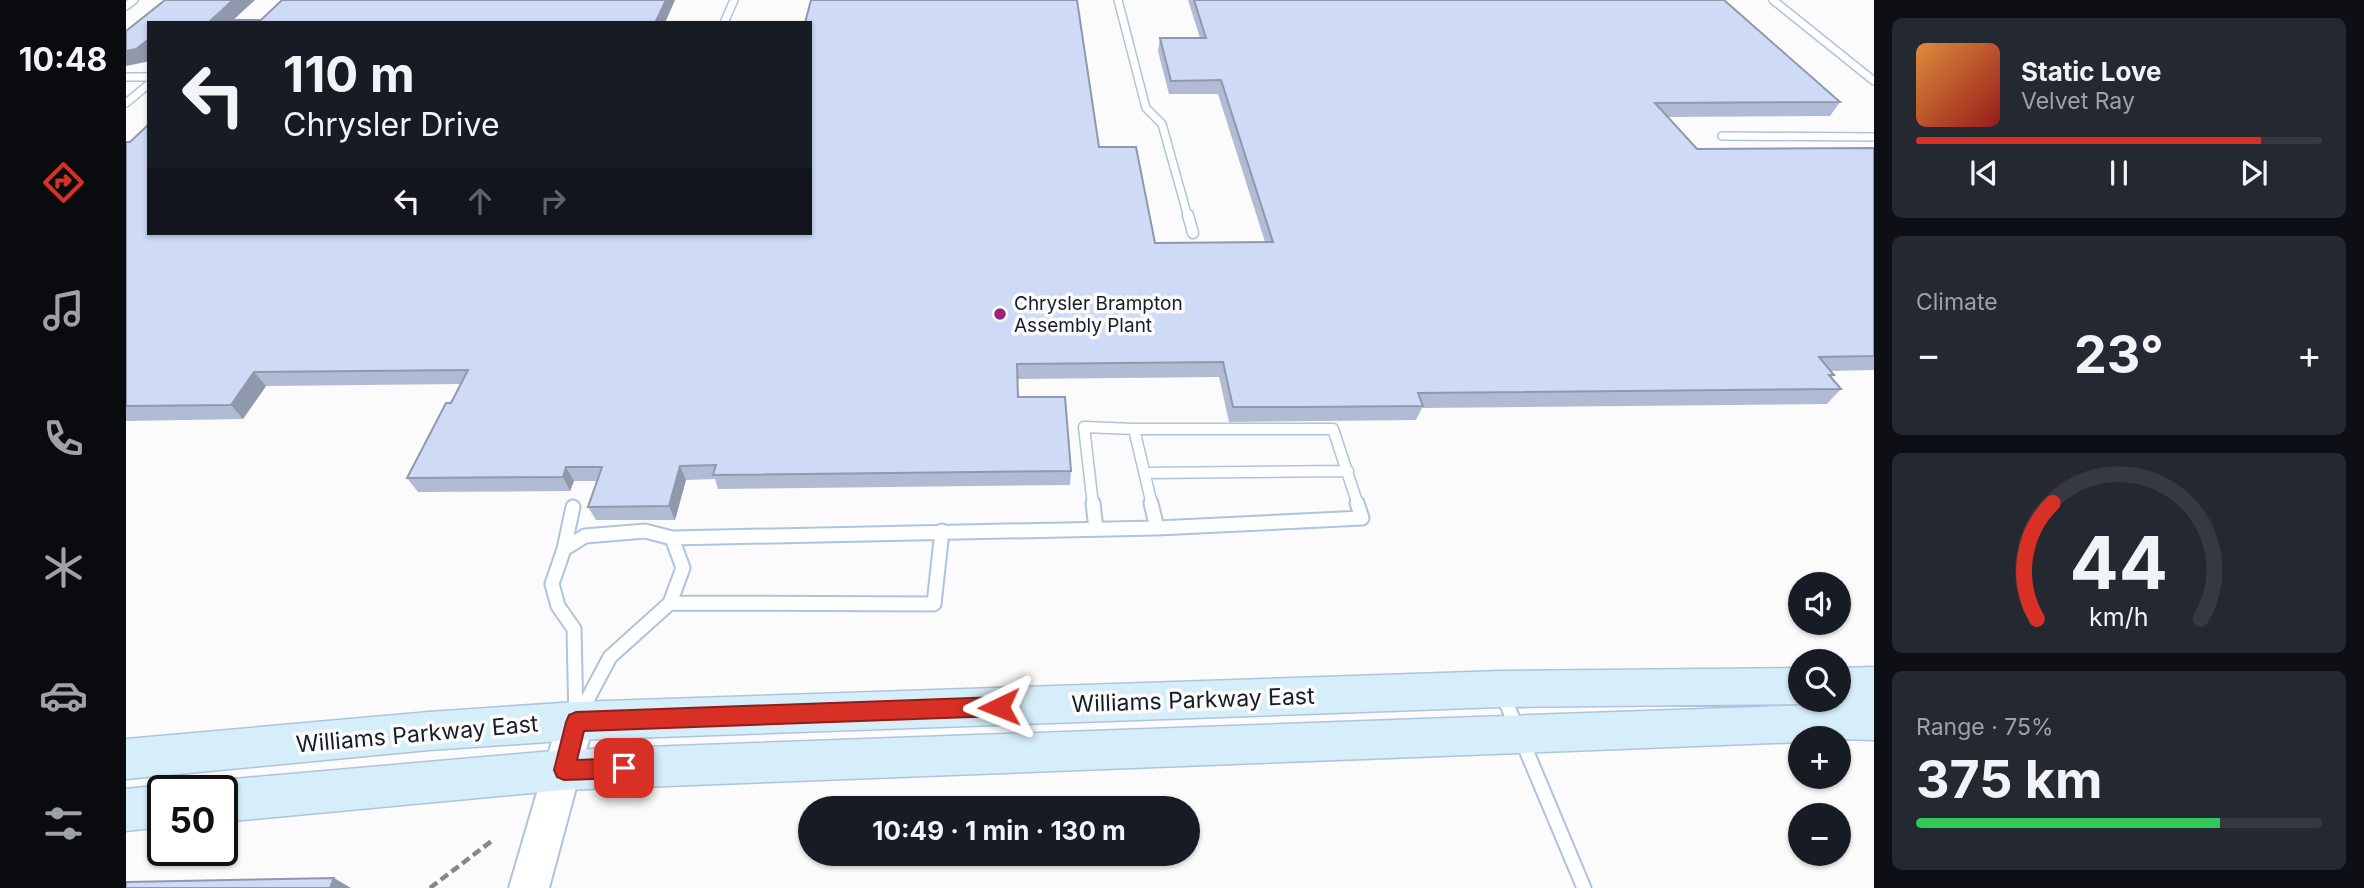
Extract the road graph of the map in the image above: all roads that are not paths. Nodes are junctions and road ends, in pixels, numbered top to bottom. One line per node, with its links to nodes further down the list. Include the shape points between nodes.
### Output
1 (134, 0): 5 (lane)
2 (734, 0): 6 (lane)
3 (1118, 0): 14 (lane, via 1146,108 1162,124)
4 (1773, 0): 9 (lane)
5 (126, 6)
6 (725, 21)
7 (126, 77): 8 (lane)
8 (147, 77)
9 (1874, 80)
10 (147, 86): 11 (lane)
11 (126, 103)
12 (1721, 136): 13 (lane)
13 (1874, 137)
14 (1193, 233)
15 (1134, 429): 16 (lane, via 1333,429); 17 (lane); 20 (lane, via 1084,427)
16 (1348, 471): 17 (lane); 19 (lane, via 1362,517)
17 (1145, 473): 19 (lane)
18 (573, 507): 23 (lane)
19 (1157, 528): 20 (lane)
20 (1096, 529): 21 (lane)
21 (942, 531): 22 (lane); 24 (lane, via 934,604)
22 (672, 538): 23 (lane, via 645,531 585,536); 24 (lane, via 683,568)
23 (564, 549): 30 (lane, via 552,584 558,606 574,629)
24 (670, 603): 30 (lane, via 610,657)
25 (1874, 685): 27 (main road)
26 (1788, 686): 28 (main road, Williams Parkway East)
27 (1851, 686)
28 (1501, 689): 30 (main road, Williams Parkway East); 31 (lane)
29 (1874, 721): 31 (main road)
30 (576, 722): 32 (main road, Williams Parkway East); 33 (street)
31 (1520, 733): 33 (main road); 38 (lane)
32 (126, 759)
33 (564, 770): 34 (main road); 37 (street)
34 (238, 800)
35 (147, 808): 36 (main road)
36 (126, 810)
37 (529, 888)
38 (1584, 888)

